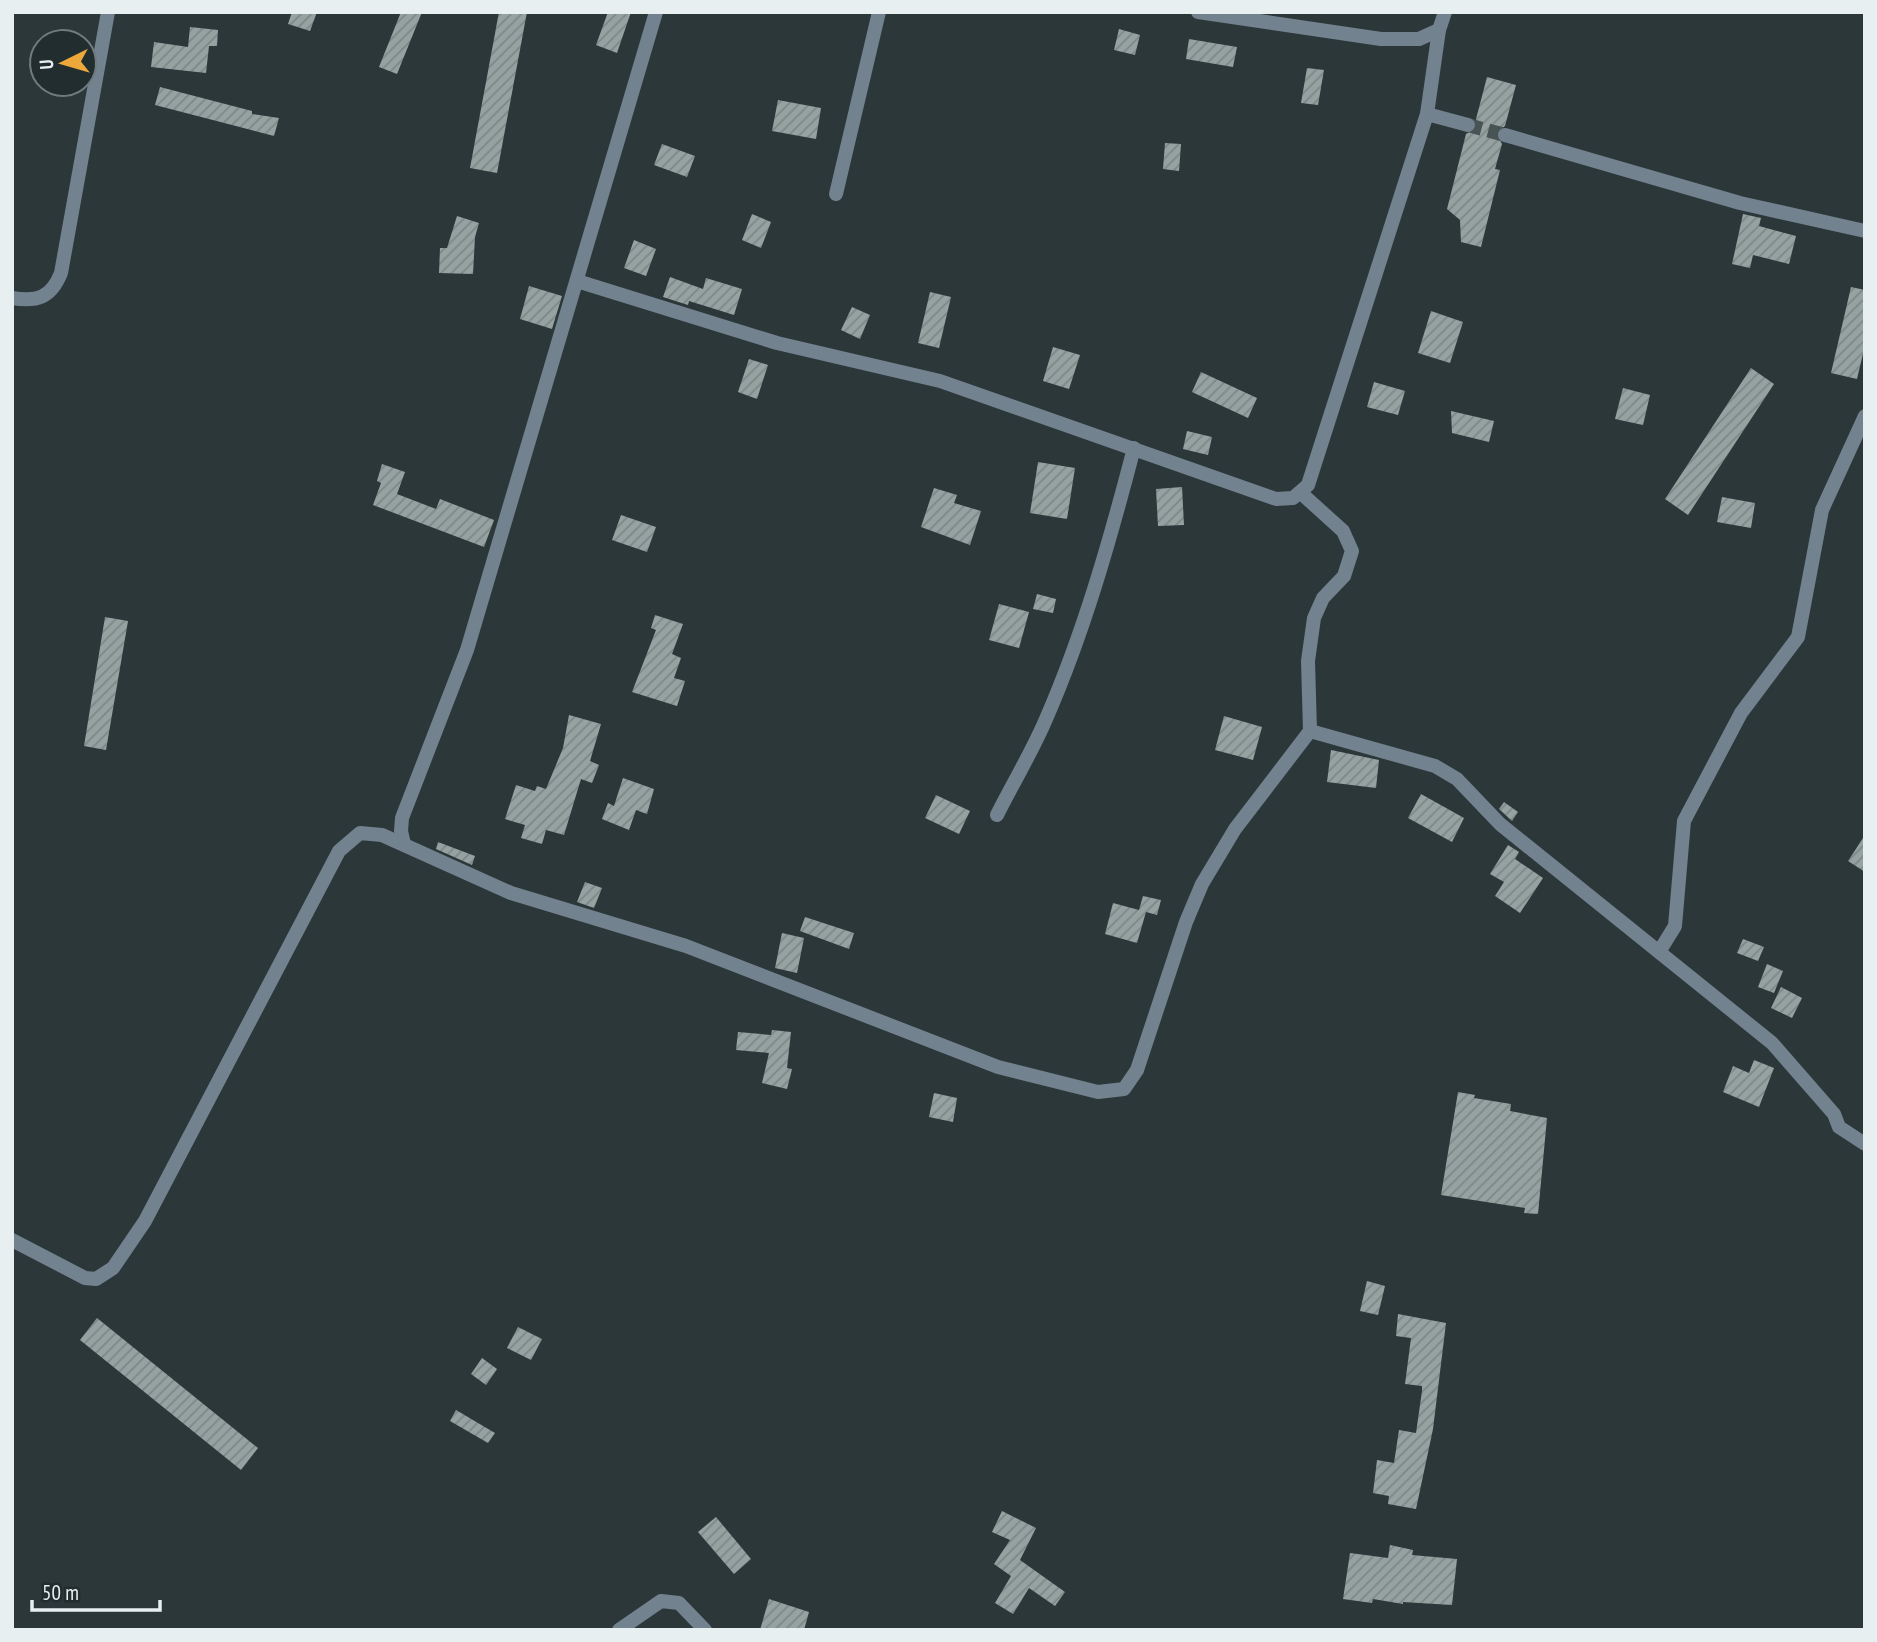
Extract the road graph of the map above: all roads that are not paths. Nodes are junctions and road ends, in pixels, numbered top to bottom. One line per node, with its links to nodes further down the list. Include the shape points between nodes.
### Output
1 (107, 12): 13 (street, via 61,273 41,299)
2 (656, 12): 12 (street)
3 (879, 12): 10 (street)
4 (1198, 12): 6 (street, via 1381,39 1419,39)
5 (1445, 12): 6 (street)
6 (1439, 30): 7 (street)
7 (1427, 114): 8 (street); 16 (street, via 1308,485)
8 (1468, 125)
9 (1505, 135): 11 (street, via 1740,203)
10 (836, 194)
11 (1865, 231)
12 (577, 281): 15 (street, via 777,343 940,381); 19 (street, via 467,650 402,818)
13 (12, 298)
14 (1865, 416): 20 (street, via 1822,510 1798,637 1741,713 1684,821 1675,926)
15 (1134, 448): 16 (street, via 1276,499); 18 (street, via 1078,637 1045,720)
16 (1301, 493): 17 (street, via 1343,531 1352,551 1344,576 1323,598 1314,618 1308,661)
17 (1310, 731): 19 (street, via 1215,860 1186,922 1137,1070 1124,1089 1113,1092 1050,1082 987,1063 686,946 511,893); 20 (street, via 1435,766 1457,779 1500,824)
18 (997, 815)
19 (404, 844): 22 (street, via 372,832 360,833 339,851 167,1183 113,1268 96,1279 85,1278)
20 (1660, 952): 21 (street, via 1772,1043 1839,1127)
21 (1865, 1144)
22 (12, 1240)
23 (619, 1630): 24 (street, via 661,1601 679,1603)
24 (705, 1630)

